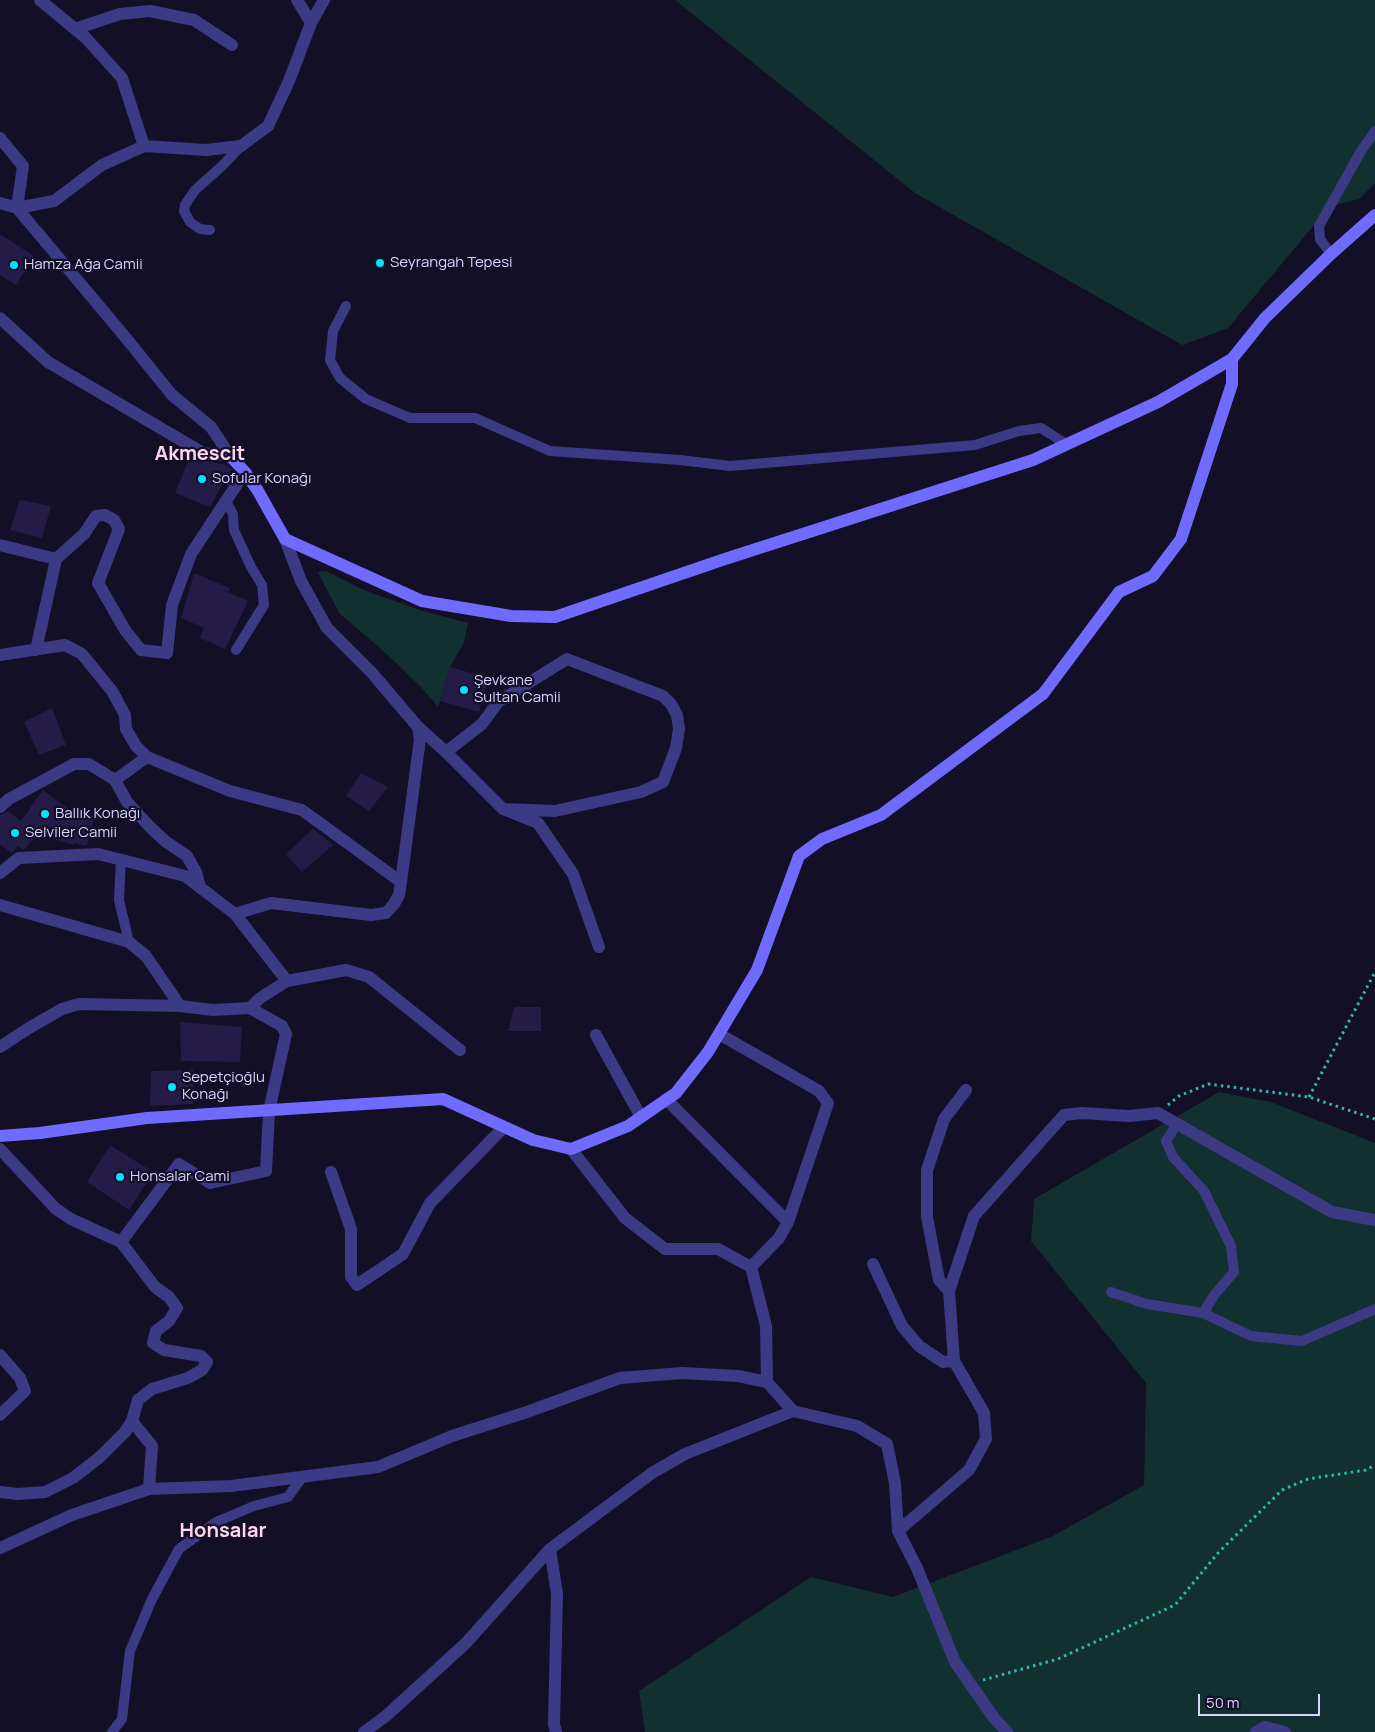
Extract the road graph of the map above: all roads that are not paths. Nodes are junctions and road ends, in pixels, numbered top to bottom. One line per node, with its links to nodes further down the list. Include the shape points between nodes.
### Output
1 (40, 0): 5 (street)
2 (296, 0): 4 (street)
3 (324, 0): 4 (street)
4 (311, 24): 10 (street, via 268,126)
5 (75, 29): 6 (street, via 120,14 150,11 194,20); 9 (street, via 122,78)
6 (232, 45)
7 (1375, 131): 15 (lane, via 1320,226 1320,239)
8 (0, 138): 12 (street, via 23,166)
9 (144, 146): 10 (street, via 206,150); 12 (street, via 102,165 54,201)
10 (241, 146): 14 (lane, via 195,190 185,205 184,211 190,222 200,229)
11 (0, 203): 12 (street)
12 (17, 208): 20 (street, via 172,396 211,427)
13 (1375, 215): 15 (main road)
14 (210, 230)
15 (1331, 254): 18 (main road, via 1265,318)
16 (346, 306): 19 (lane, via 333,331 330,360 340,378 366,399 410,418 476,418 550,451 730,466 975,445 1019,431 1041,428)
17 (0, 318): 20 (street, via 48,362 203,453)
18 (1232, 359): 19 (main road, via 1158,402); 46 (main road, via 1232,384 1181,539 1153,576 1118,592 1044,694 881,814 822,840 798,856 757,970)
19 (1066, 444): 23 (main road, via 1033,460 556,617 511,616 422,600)
20 (230, 456): 21 (main road)
21 (245, 472): 22 (street); 23 (main road)
22 (226, 501): 25 (street, via 191,554 172,605 168,653 141,650 125,630 98,583 119,529 114,520 96,516 84,534); 27 (lane, via 233,514 234,530 262,585 264,605)
23 (284, 539): 29 (street, via 301,581 327,628 372,673)
24 (0, 545): 25 (street)
25 (56, 559): 26 (street)
26 (36, 650): 28 (street); 31 (street, via 65,645 82,654 112,691 125,715 126,729 136,746)
27 (236, 650)
28 (0, 655)
29 (418, 728): 30 (street); 37 (street, via 420,739)
30 (446, 752): 34 (street); 34 (street, via 482,724 498,702 567,659 663,696 671,704 679,729 676,748 663,782 641,792 555,811)
31 (148, 757): 32 (street); 37 (street, via 230,791 302,810)
32 (115, 780): 33 (street, via 89,764 74,764 9,799); 38 (street, via 127,802 150,827 187,856)
33 (0, 808)
34 (503, 809): 42 (street, via 538,823 573,874)
35 (121, 860): 36 (street, via 98,854 19,858); 38 (street, via 186,876); 41 (lane, via 119,900)
36 (0, 873)
37 (401, 882): 40 (street, via 399,895 386,913 370,915 271,903)
38 (200, 887): 40 (street)
39 (0, 904): 41 (street)
40 (235, 914): 43 (street)
41 (129, 942): 44 (street, via 146,956)
42 (599, 947)
43 (287, 982): 45 (street); 49 (street, via 346,970 369,977)
44 (180, 1006): 45 (street, via 213,1010); 48 (street, via 79,1004 62,1009)
45 (250, 1008): 52 (street, via 282,1026 286,1034)
46 (719, 1034): 51 (main road, via 676,1093); 61 (street, via 819,1091 828,1103)
47 (596, 1035): 53 (street)
48 (0, 1047)
49 (460, 1050)
50 (966, 1090): 65 (street, via 944,1119 927,1170 927,1217 939,1280)
51 (666, 1099): 53 (main road); 61 (street)
52 (269, 1110): 55 (main road, via 443,1100); 56 (main road, via 147,1118); 62 (street, via 266,1171 210,1183 179,1164)
53 (641, 1117): 58 (main road, via 628,1126)
54 (1177, 1124): 60 (street, via 1332,1212); 65 (street, via 1158,1113 1129,1116 1082,1112 1064,1115 974,1216); 68 (lane, via 1166,1141 1173,1157 1204,1191 1230,1246 1234,1272)
55 (503, 1128): 58 (main road, via 532,1140); 59 (street, via 430,1203 403,1254 357,1285 351,1277 351,1229)
56 (0, 1136)
57 (0, 1149): 62 (street, via 56,1209 71,1220)
58 (571, 1149): 64 (street, via 625,1218 665,1249 718,1249)
59 (331, 1172)
60 (1375, 1220)
61 (788, 1222): 64 (street, via 779,1238)
62 (121, 1242): 74 (street, via 155,1287 177,1308 169,1321 156,1331 153,1343 164,1350 201,1356 207,1362 202,1370 188,1378 152,1389 138,1400)
63 (874, 1264): 70 (street, via 902,1326 919,1346 935,1357 943,1362)
64 (751, 1267): 71 (street, via 766,1326)
65 (949, 1292): 70 (street)
66 (1111, 1292): 68 (lane, via 1147,1304)
67 (1375, 1309): 68 (lane, via 1302,1341 1251,1336)
68 (1204, 1313)
69 (0, 1355): 73 (street, via 20,1378 25,1391)
70 (954, 1361): 78 (street, via 984,1413 986,1439 969,1470)
71 (767, 1382): 72 (street); 75 (street, via 738,1376 682,1373 620,1378 452,1436 378,1467)
72 (793, 1412): 78 (street, via 857,1426 887,1444 895,1483); 80 (street, via 685,1454 652,1473)
73 (0, 1416)
74 (132, 1421): 76 (street, via 152,1446); 77 (street, via 100,1457 73,1478 45,1492)
75 (303, 1476): 76 (street, via 231,1486); 81 (lane, via 288,1497 254,1506 216,1522 179,1549 152,1599 130,1651 122,1719)
76 (149, 1489): 79 (street, via 72,1515)
77 (0, 1492)
78 (898, 1531): 84 (street, via 917,1568 955,1662)
79 (0, 1548)
80 (550, 1549): 82 (street, via 466,1643); 83 (street, via 557,1594)
81 (112, 1732)
82 (364, 1732)
83 (556, 1732)
84 (1007, 1732)
85 (1256, 1732): 86 (street, via 1265,1727)
86 (1285, 1732)

